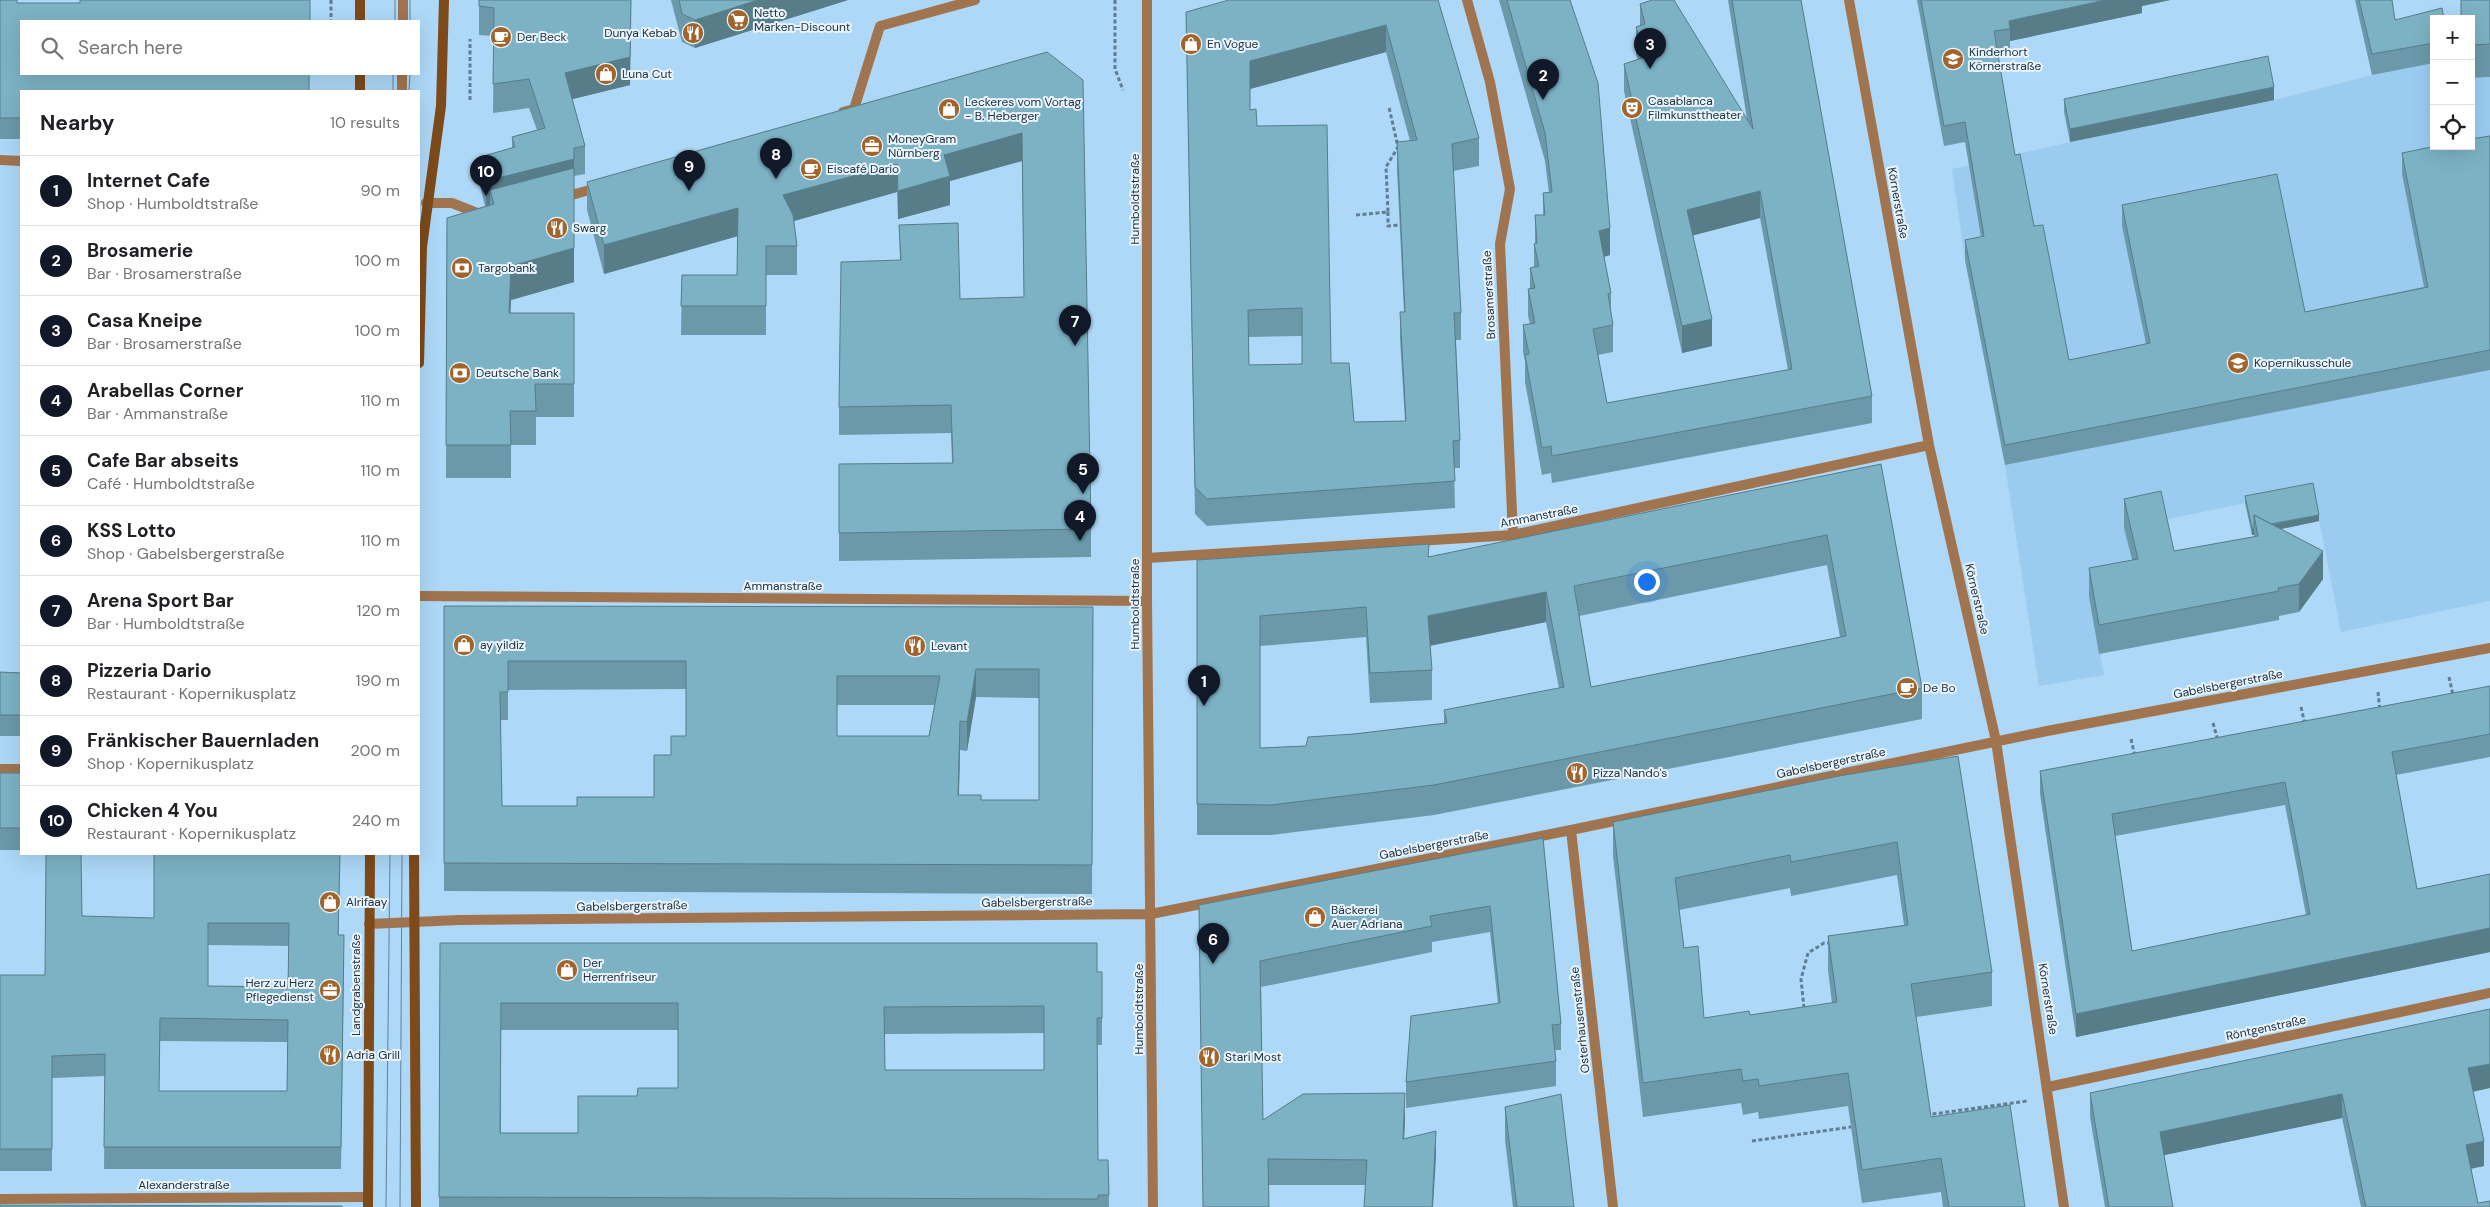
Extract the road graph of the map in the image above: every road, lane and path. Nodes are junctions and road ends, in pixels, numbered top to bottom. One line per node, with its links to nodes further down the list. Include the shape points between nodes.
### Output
1 (332, 0): 9 (path)
2 (360, 0): 10 (main road)
3 (403, 0): 11 (street)
4 (444, 0): 26 (main road, via 441,106)
5 (975, 0): 19 (street, via 880,26 854,109)
6 (1147, 0): 34 (street, Humboldtstraße)
7 (1466, 0): 33 (street, Brosamerstraße, via 1490,82 1510,189 1500,244)
8 (1848, 0): 32 (street, Körnerstraße)
9 (332, 20)
10 (360, 20)
11 (403, 20)
12 (470, 39): 17 (path)
13 (360, 75): 15 (main road)
14 (402, 75): 16 (street)
15 (360, 90)
16 (402, 90)
17 (470, 100)
18 (1389, 107): 23 (path, via 1398,147)
19 (830, 116)
20 (0, 160): 22 (street)
21 (1397, 160): 23 (path)
22 (20, 161)
23 (1389, 163): 27 (path, via 1386,167)
24 (610, 184): 25 (street)
25 (553, 200)
26 (426, 203): 29 (street, via 452,204 487,217); 31 (main road)
27 (1388, 212): 28 (path); 30 (path, via 1388,226)
28 (1356, 214)
29 (496, 215)
30 (1400, 226)
31 (420, 244)
32 (1929, 445): 33 (street, Ammanstraße); 46 (street, Körnerstraße)
33 (1513, 535): 34 (street, Ammanstraße)
34 (1147, 558): 36 (street, Humboldtstraße)
35 (420, 596): 36 (street, Ammanstraße)
36 (1147, 601): 54 (street, Humboldtstraße)
37 (2490, 648): 38 (street, Gabelsbergerstraße)
38 (2445, 657): 39 (street, Gabelsbergerstraße); 41 (path)
39 (2375, 669): 40 (street, Gabelsbergerstraße); 43 (path)
40 (2296, 684): 42 (street, Gabelsbergerstraße); 45 (path)
41 (2454, 696)
42 (2207, 701): 44 (street, Gabelsbergerstraße); 47 (path)
43 (2380, 712)
44 (2126, 716): 46 (street, Gabelsbergerstraße); 48 (path)
45 (2305, 726)
46 (1996, 741): 51 (street, Gabelsbergerstraße); 60 (street, Körnerstraße)
47 (2218, 742)
48 (2136, 767)
49 (0, 769): 50 (street)
50 (20, 769)
51 (1572, 830): 54 (street, Gabelsbergerstraße); 68 (street, Osterhausenstraße)
52 (370, 855): 56 (main road, Landgrabenstraße)
53 (414, 855): 55 (main road)
54 (1151, 914): 55 (street, Gabelsbergerstraße); 67 (street, Humboldtstraße)
55 (415, 922): 56 (street, Gabelsbergerstraße); 66 (main road)
56 (369, 924): 65 (main road, Landgrabenstraße)
57 (1834, 944): 59 (path, via 1824,943 1808,953 1802,979)
58 (2490, 993): 60 (street, Röntgenstraße)
59 (1804, 1008)
60 (2049, 1092): 61 (path); 69 (street, Körnerstraße)
61 (1926, 1115)
62 (1851, 1127): 63 (path)
63 (1752, 1141)
64 (0, 1199): 65 (street, Alexanderstraße)
65 (368, 1202)
66 (416, 1207)
67 (1153, 1207)
68 (1613, 1207)
69 (2064, 1207)

